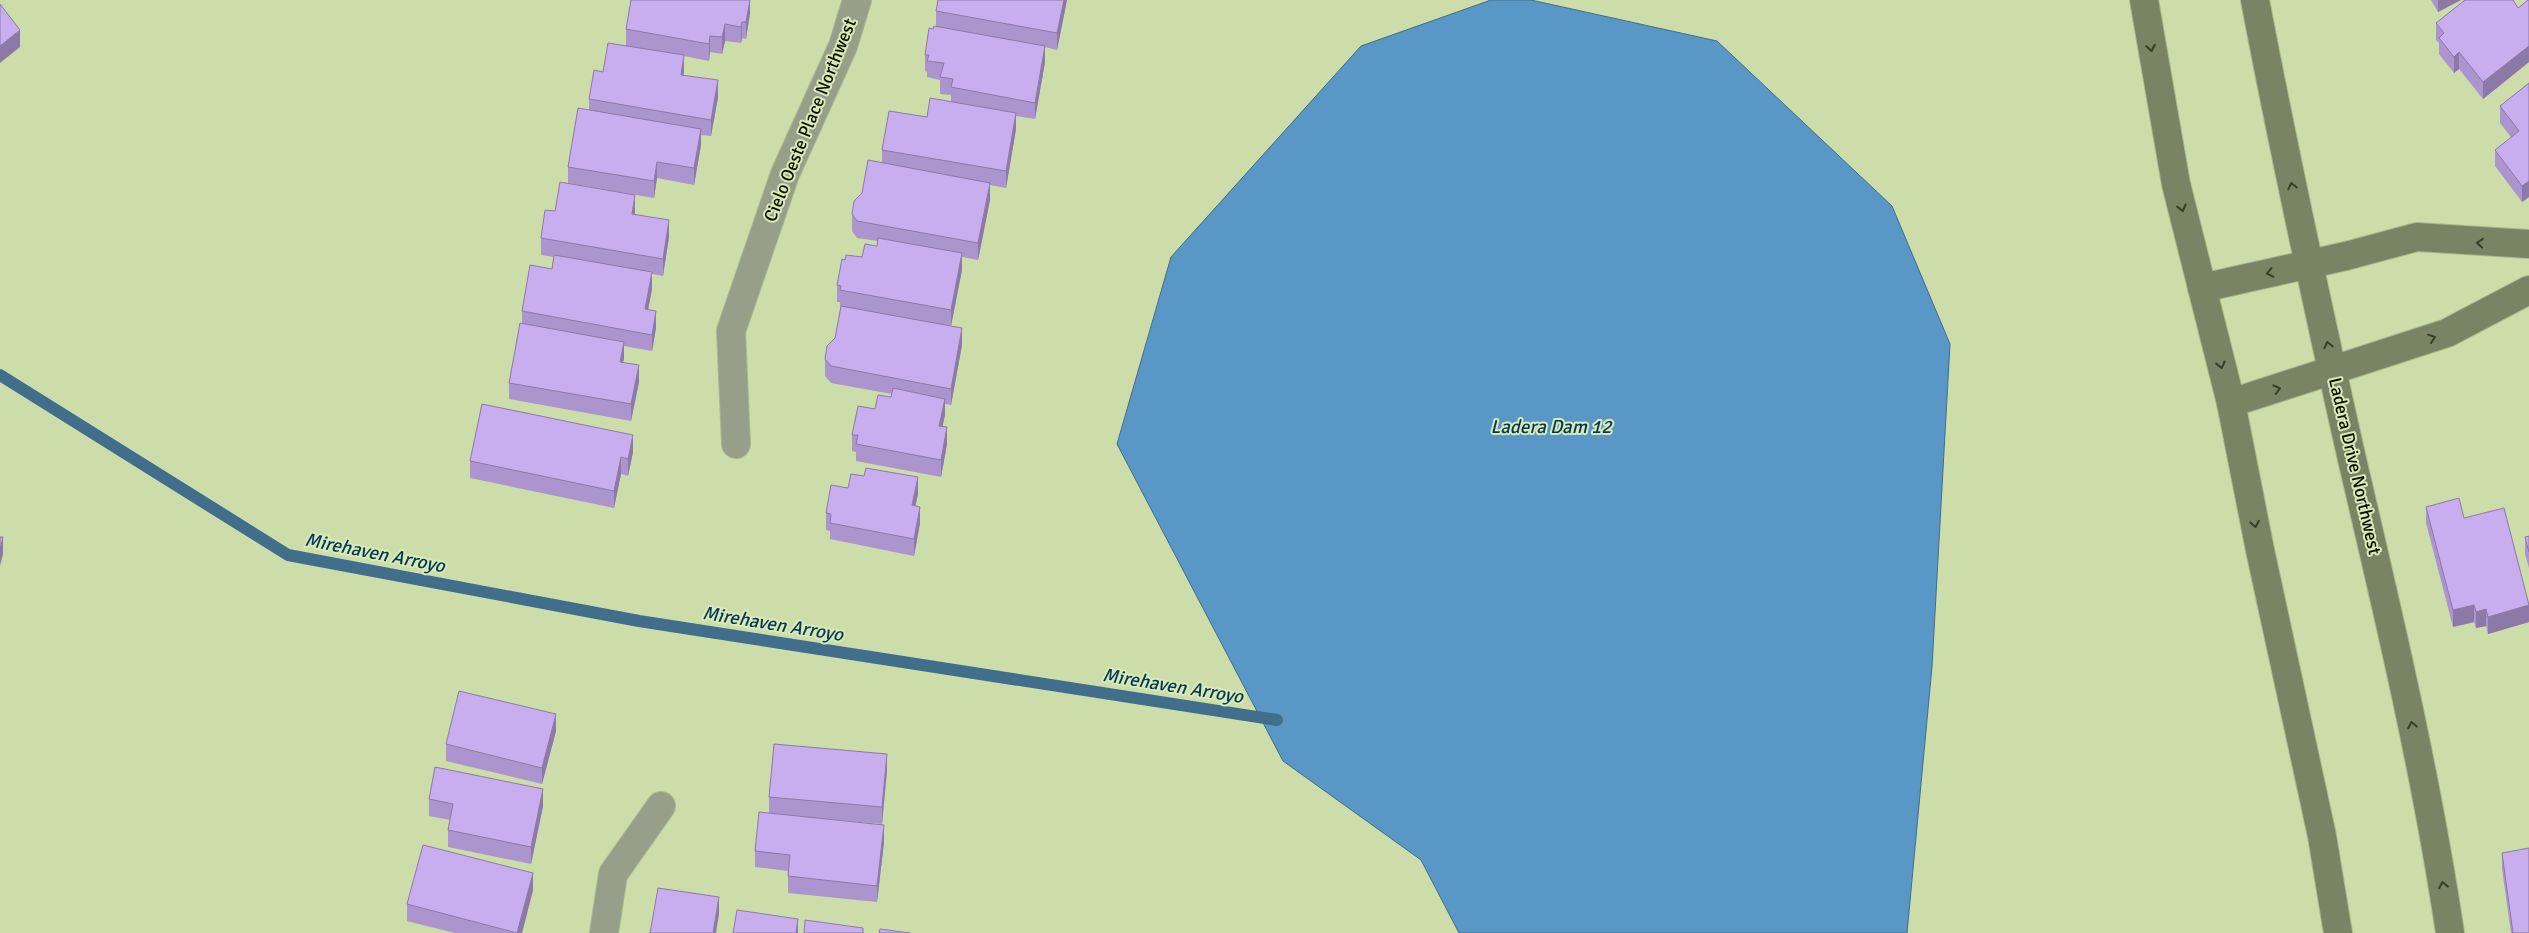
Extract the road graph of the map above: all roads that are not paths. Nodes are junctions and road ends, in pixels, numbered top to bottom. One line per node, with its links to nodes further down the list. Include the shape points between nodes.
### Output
1 (857, 0): 10 (street, Cielo Oeste Place Northwest, via 843,46 785,174 731,330)
2 (2144, 0): 6 (main road, one-way to 6, via 2176,184)
3 (2255, 0): 5 (main road, Ladera Drive Northwest, one-way to 3)
4 (2529, 244): 5 (main road, one-way to 5, via 2417,237)
5 (2309, 263): 6 (main road, one-way to 6); 8 (main road, Ladera Drive Northwest, one-way to 5)
6 (2202, 288): 9 (main road, one-way to 9)
7 (2529, 290): 8 (main road, one-way to 7, via 2447,333)
8 (2334, 371): 9 (main road, one-way to 8); 14 (main road, Ladera Drive Northwest, one-way to 8, via 2400,663)
9 (2231, 403): 13 (main road, one-way to 13, via 2322,836)
10 (736, 444)
11 (661, 806): 12 (street, via 614,874)
12 (604, 933)
13 (2338, 933)
14 (2450, 933)

